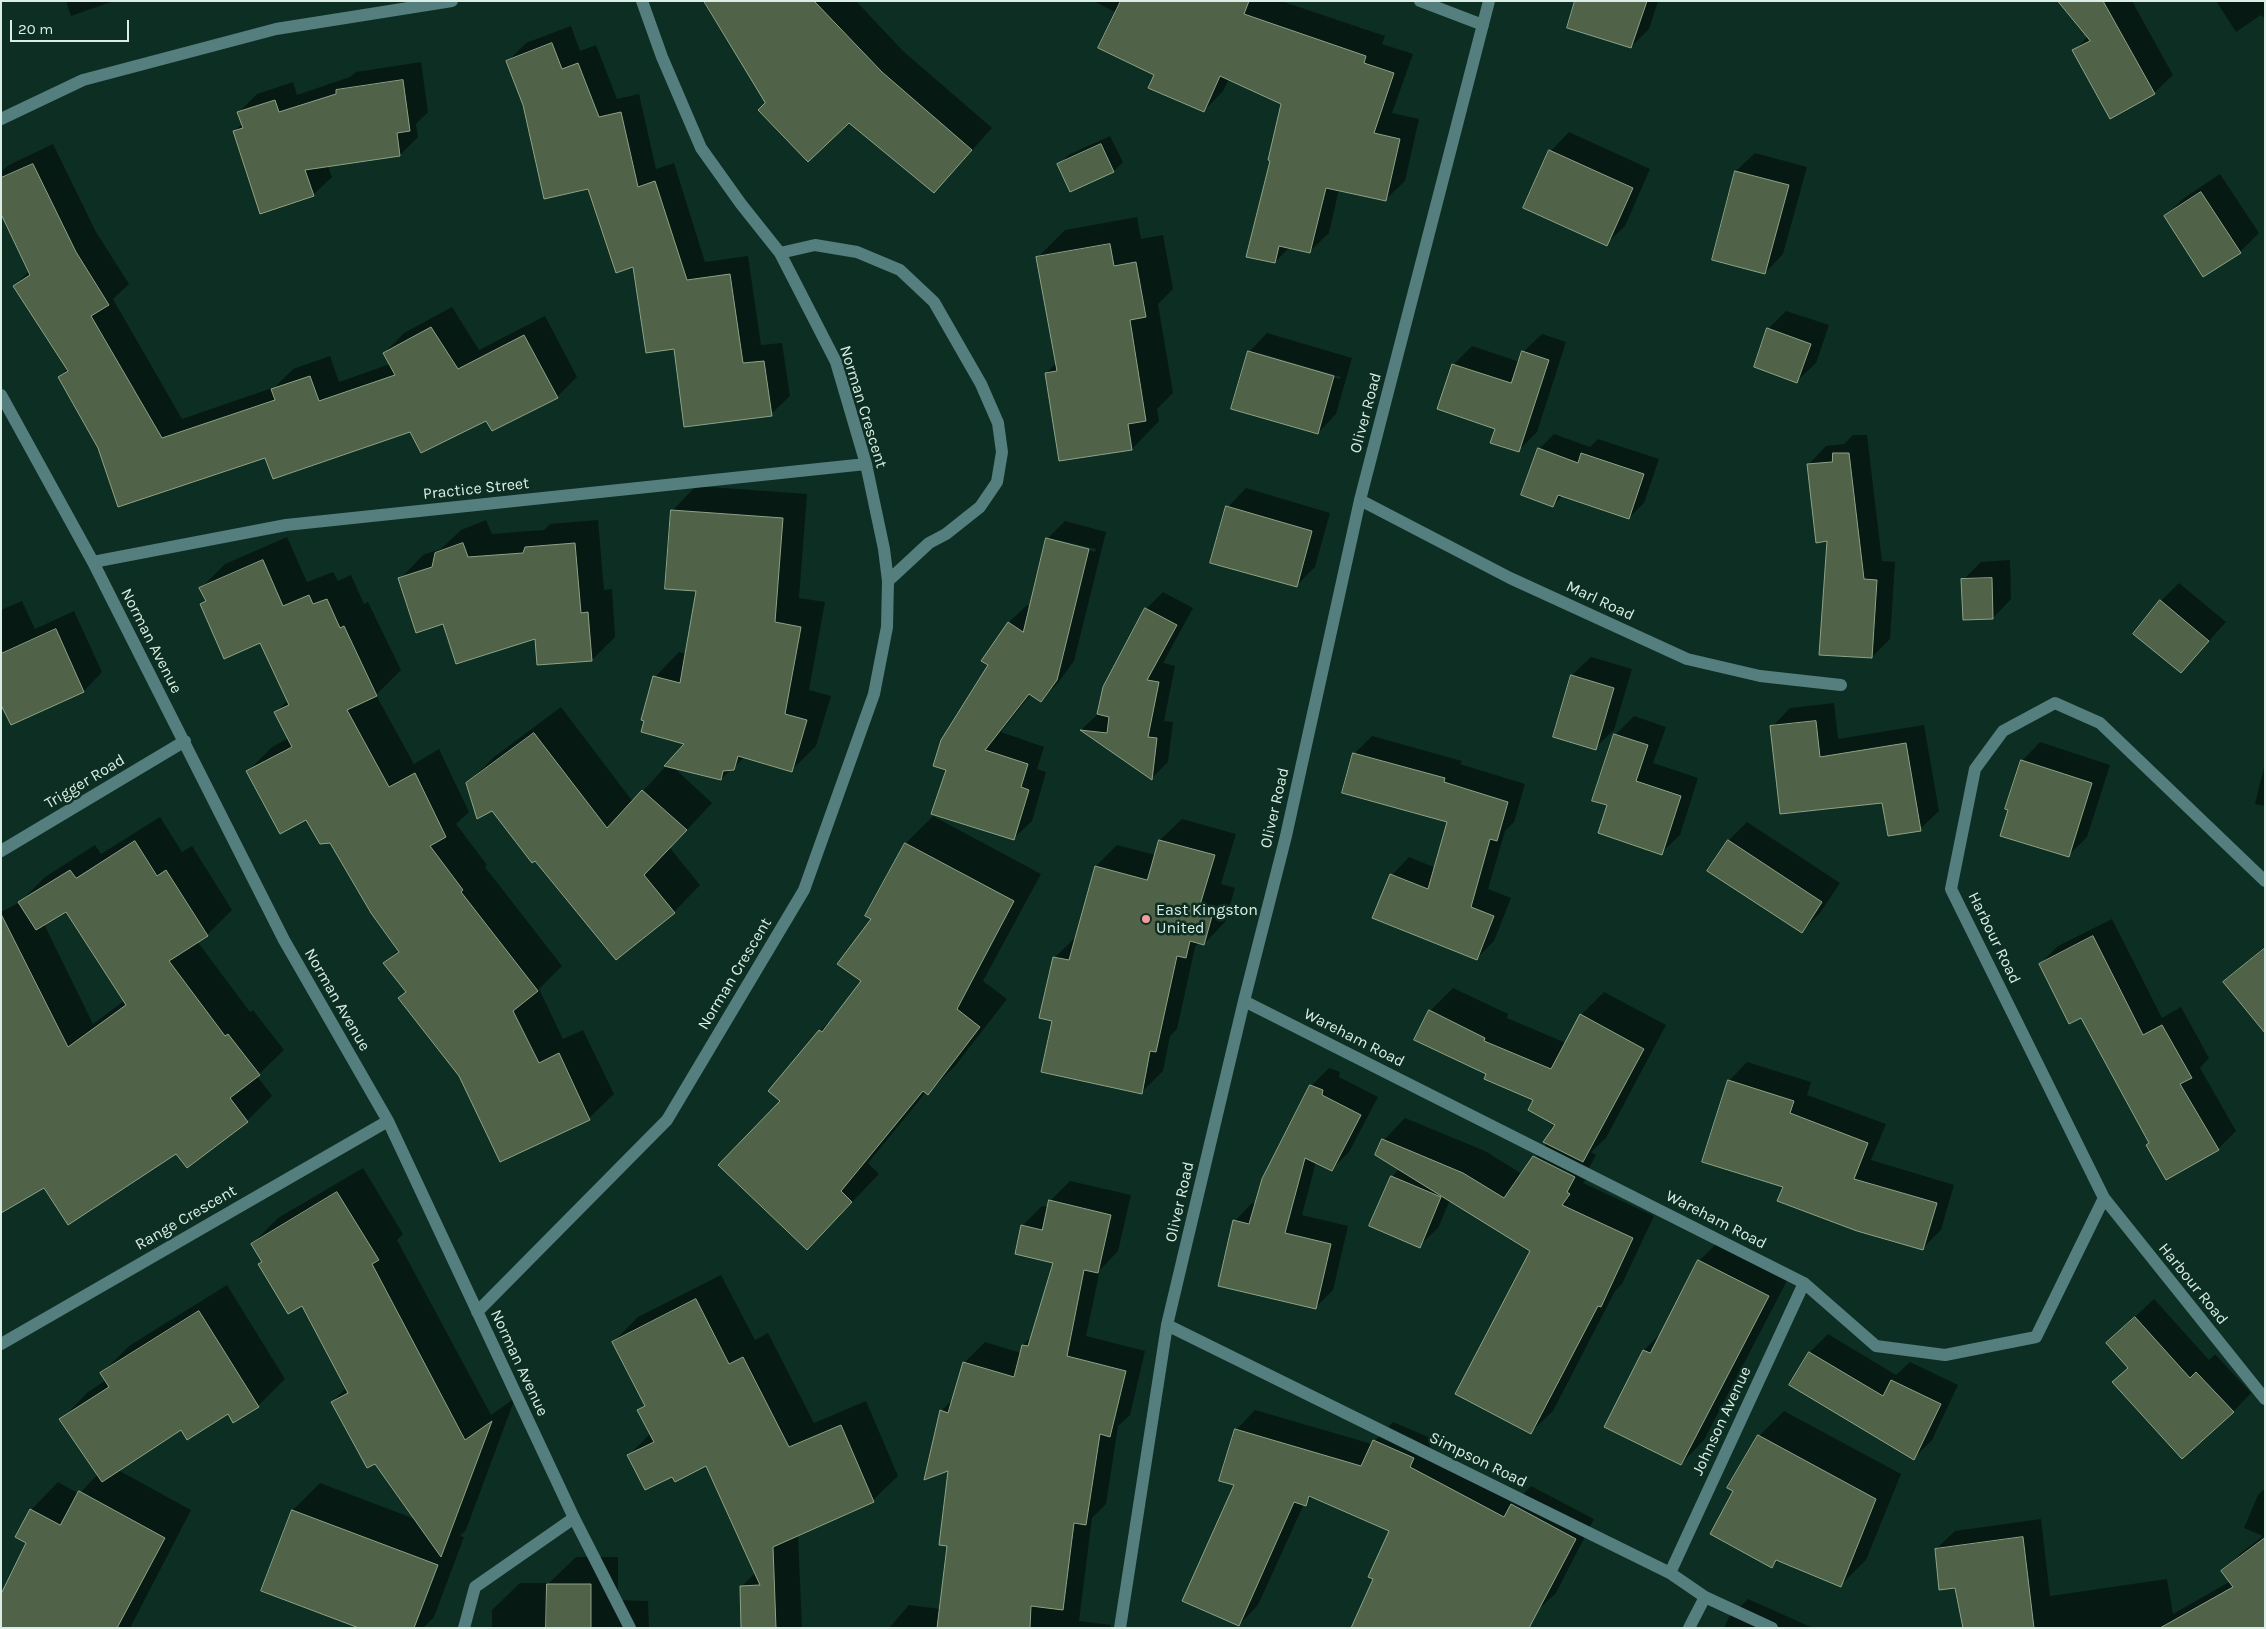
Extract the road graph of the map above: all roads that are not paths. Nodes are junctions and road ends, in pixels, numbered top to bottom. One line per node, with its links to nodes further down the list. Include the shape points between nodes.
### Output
1 (452, 1): 6 (street, via 266,31 83,80)
2 (642, 1): 7 (street, Norman Crescent, via 662,58 701,148)
3 (1420, 1): 5 (street)
4 (1489, 1): 5 (street, Oliver Road)
5 (1483, 25): 10 (street, Oliver Road)
6 (1, 119)
7 (780, 253): 9 (street, Norman Crescent, via 836,362); 12 (street, via 815,245 857,252 900,270 934,302 998,423 1002,452 997,482 980,507 930,543)
8 (1, 395): 11 (street, Norman Avenue)
9 (866, 464): 11 (street, Practice Street, via 286,525); 12 (street, Norman Crescent)
10 (1360, 500): 13 (street, Marl Road, via 1510,578 1687,659 1760,676); 17 (street, Oliver Road, via 1286,836)
11 (93, 562): 14 (street, Norman Avenue)
12 (888, 581): 21 (street, Norman Crescent, via 886,628 874,694 804,890 667,1120)
13 (1841, 685)
14 (185, 741): 15 (street, Trigger Road); 18 (street, Norman Avenue, via 284,940)
15 (1, 852)
16 (2265, 881): 19 (street, Harbour Road, via 2100,723 2055,702 2003,731 1975,768 1952,889)
17 (1244, 1001): 20 (street, Wareham Road); 22 (street, Oliver Road)
18 (388, 1121): 21 (street, Norman Avenue); 23 (street, Range Crescent)
19 (2104, 1198): 20 (street, Wareham Road, via 2036,1337 1944,1355 1876,1346); 24 (street, Harbour Road)
20 (1804, 1283): 26 (street, Johnson Avenue)
21 (477, 1312): 25 (street, Norman Avenue)
22 (1167, 1326): 26 (street, Simpson Road); 30 (street, Oliver Road)
23 (1, 1344)
24 (2265, 1399)
25 (574, 1518): 28 (street, via 475,1587); 29 (street, Norman Avenue)
26 (1670, 1573): 27 (street, Simpson Road)
27 (1705, 1597): 31 (street); 32 (street, Simpson Road)
28 (464, 1628)
29 (630, 1628)
30 (1120, 1628)
31 (1689, 1628)
32 (1772, 1628)

